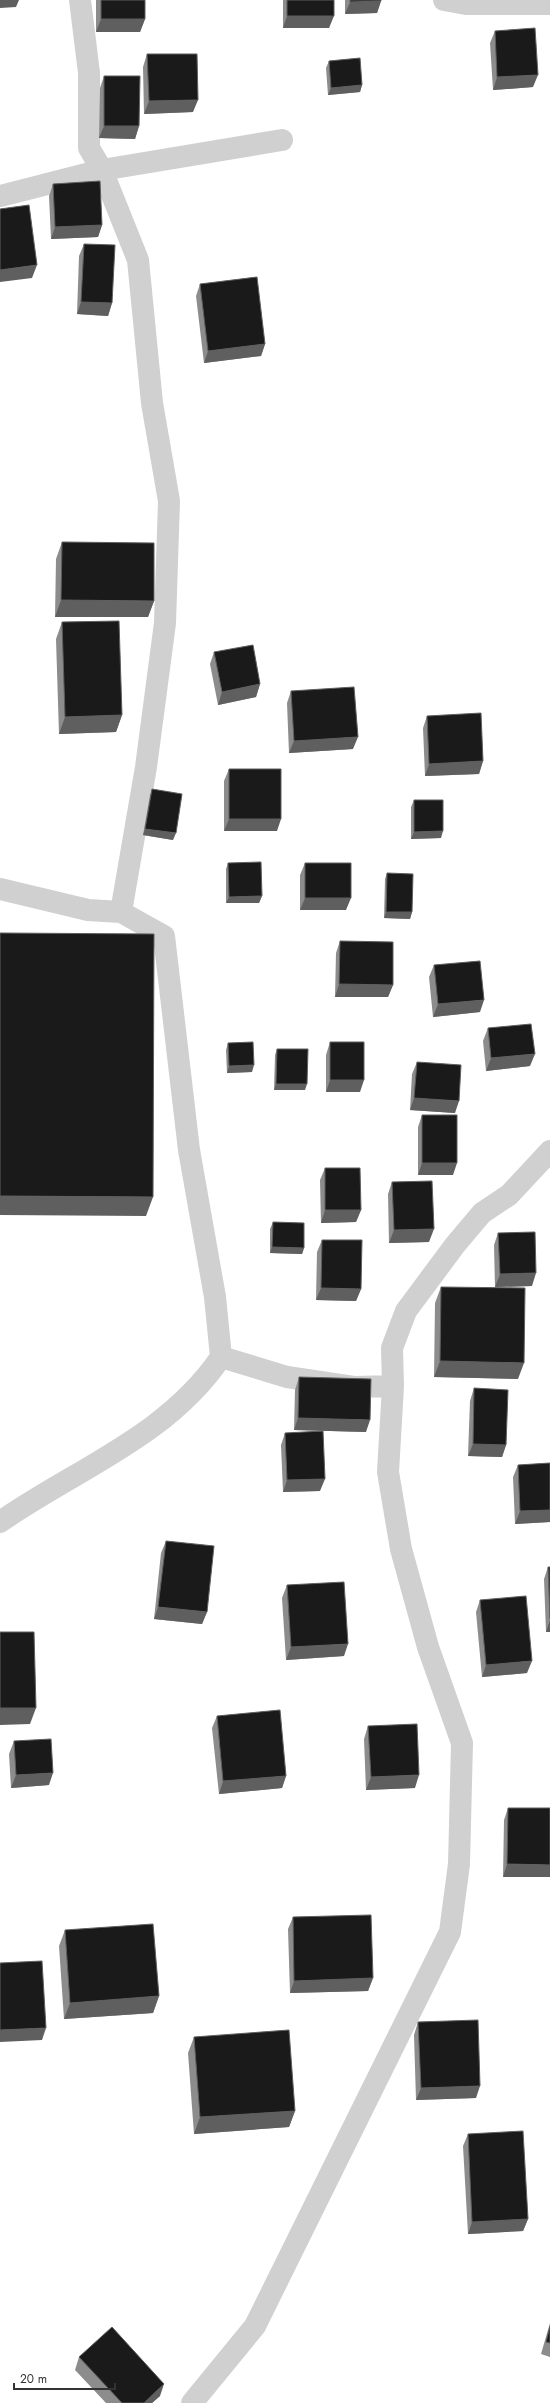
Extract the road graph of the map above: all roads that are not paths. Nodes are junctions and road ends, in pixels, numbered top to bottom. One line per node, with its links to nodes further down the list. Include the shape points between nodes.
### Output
1 (80, 0): 5 (street, via 89,73 89,148)
2 (444, 0): 3 (street, via 466,4)
3 (550, 4)
4 (282, 140): 5 (street)
5 (102, 170): 6 (street); 8 (street, via 138,260 152,403 169,501 166,623 146,767)
6 (0, 196)
7 (0, 889): 8 (street, via 88,910)
8 (120, 912): 10 (street, via 164,936 189,1150 215,1297)
9 (550, 1151): 11 (street, via 509,1195 482,1213 406,1311 392,1348)
10 (221, 1357): 11 (street, via 287,1377 354,1387); 12 (street, via 207,1378 172,1411 134,1441 32,1500)
11 (393, 1386): 13 (street, via 388,1472 401,1549 428,1647 462,1743 459,1864 450,1932 255,2326)
12 (0, 1522)
13 (192, 2403)

